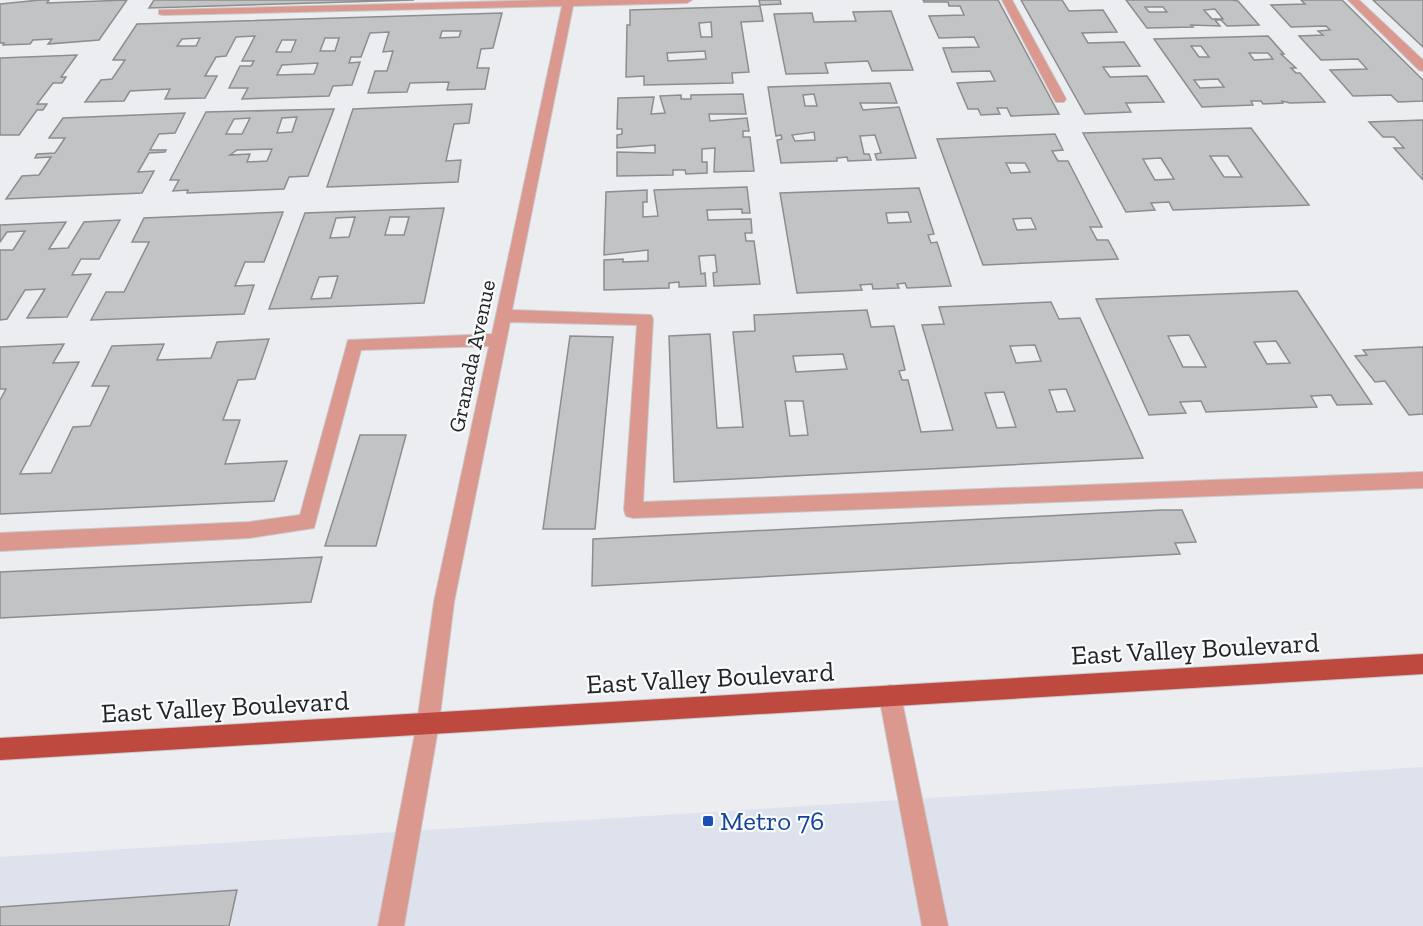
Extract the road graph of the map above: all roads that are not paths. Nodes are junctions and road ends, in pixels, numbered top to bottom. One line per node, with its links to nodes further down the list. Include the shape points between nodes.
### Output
1 (687, 0): 4 (street)
2 (1007, 0): 7 (street)
3 (1353, 0): 6 (street)
4 (568, 2): 5 (street); 8 (street, Granada Avenue)
5 (163, 12)
6 (1423, 67)
7 (1060, 99)
8 (502, 316): 9 (street, Granada Avenue); 10 (street, via 645,319 633,510)
9 (497, 340): 11 (street, via 354,344 307,522 249,530); 14 (street, Granada Avenue, via 444,602)
10 (1423, 480)
11 (0, 542)
12 (1423, 664): 13 (main road, East Valley Boulevard)
13 (891, 696): 14 (main road, East Valley Boulevard); 17 (street)
14 (428, 723): 15 (main road, East Valley Boulevard); 16 (street, Granada Avenue)
15 (0, 749)
16 (391, 926)
17 (935, 926)

